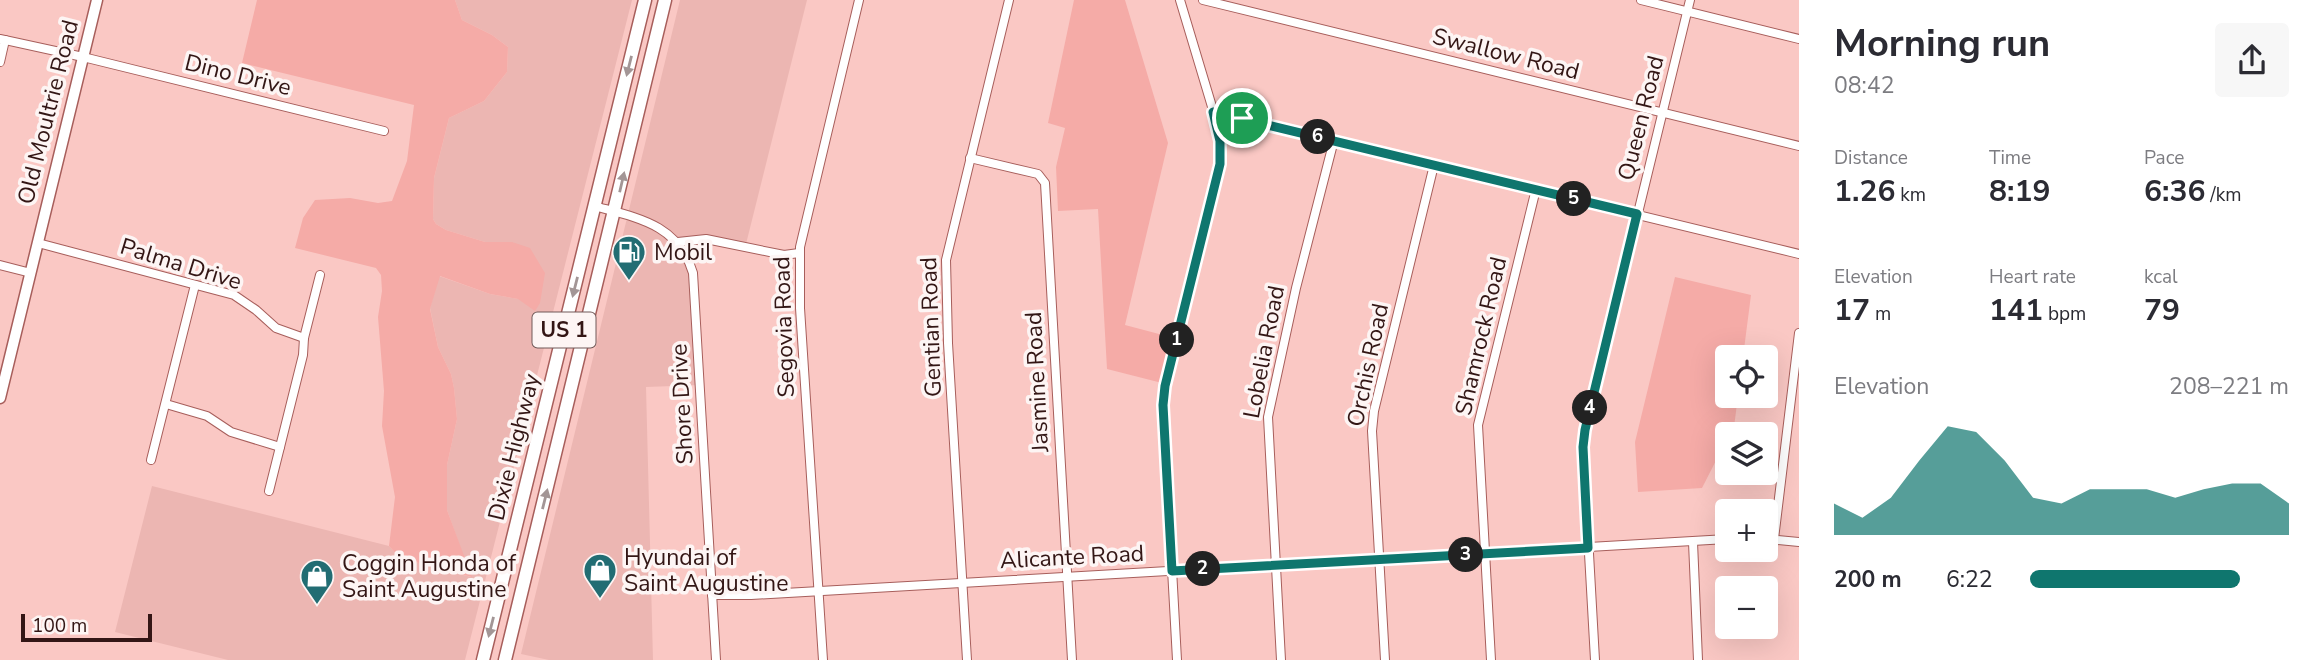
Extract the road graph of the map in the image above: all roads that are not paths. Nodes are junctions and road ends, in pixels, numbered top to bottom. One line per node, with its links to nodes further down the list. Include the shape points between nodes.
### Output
1 (97, 0): 13 (main road, Old Moultrie Road)
2 (645, 0): 23 (main road, Dixie Highway / US 1, one-way to 23)
3 (665, 0): 24 (main road, US 1, one-way to 3)
4 (859, 0): 28 (street, Segovia Road)
5 (1009, 0): 20 (street, Gentian Road)
6 (1180, 0): 15 (street)
7 (1203, 0): 16 (street, Swallow Road)
8 (1641, 0): 10 (street)
9 (1690, 0): 10 (street, Queen Road)
10 (1687, 12): 12 (street); 16 (street, Queen Road)
11 (3, 39): 13 (street, Dino Drive); 14 (street)
12 (1799, 39)
13 (83, 57): 17 (street, Dino Drive); 26 (main road, Old Moultrie Road)
14 (0, 62)
15 (1213, 112): 18 (street); 52 (street, via 1220,164 1163,405)
16 (1662, 113): 19 (street, Swallow Road); 25 (street, Queen Road)
17 (384, 131)
18 (1334, 140): 21 (street); 51 (street, Lobelia Road, via 1271,399 1268,436)
19 (1799, 146)
20 (970, 158): 53 (street, Jasmine Road, via 1038,174 1045,183); 54 (street, Gentian Road, via 945,274)
21 (1434, 165): 22 (street); 50 (street, Orchis Road, via 1374,411 1371,448)
22 (1536, 189): 25 (street); 49 (street, Shamrock Road, via 1478,425)
23 (594, 206): 24 (street); 42 (main road, Dixie Highway / US 1, one-way to 42)
24 (615, 212): 27 (street, via 654,225); 43 (main road, US 1, one-way to 24)
25 (1637, 214): 29 (street); 48 (street, Queen Road, via 1585,430)
26 (38, 243): 31 (main road, Old Moultrie Road); 33 (street, Palma Drive)
27 (678, 243): 28 (street, via 706,239 785,255); 56 (street, Shore Drive, via 689,262 694,285)
28 (799, 253): 55 (street, Segovia Road)
29 (1799, 254)
30 (0, 265): 31 (street)
31 (30, 273): 36 (main road, Old Moultrie Road)
32 (320, 275): 35 (street)
33 (195, 285): 35 (street, Palma Drive, via 234,295 276,328); 37 (street)
34 (1799, 334): 41 (street)
35 (304, 338): 38 (street)
36 (0, 398)
37 (166, 404): 38 (street); 39 (street)
38 (280, 447): 40 (street)
39 (151, 460)
40 (269, 492)
41 (1776, 499)
42 (516, 526): 43 (main road); 57 (main road, Dixie Highway / US 1, one-way to 57)
43 (537, 531): 58 (main road, US 1)
44 (1715, 540): 46 (street, Alicante Road)
45 (1778, 540): 47 (street)
46 (1693, 542): 48 (street, Alicante Road); 68 (street)
47 (1799, 542)
48 (1588, 548): 49 (street, Alicante Road); 67 (street, Queen Road)
49 (1485, 554): 50 (street, Alicante Road); 66 (street, Shamrock Road)
50 (1379, 560): 51 (street, Alicante Road); 65 (street, Orchis Road)
51 (1276, 565): 52 (street, Alicante Road); 64 (street, Lobelia Road)
52 (1172, 571): 53 (street, Alicante Road); 63 (street)
53 (1068, 576): 54 (street, Alicante Road); 62 (street, Jasmine Road)
54 (963, 583): 55 (street, Alicante Road); 61 (street, Gentian Road)
55 (819, 592): 56 (street, Alicante Road); 60 (street, Segovia Road)
56 (712, 596): 59 (street, Shore Drive)
57 (483, 660)
58 (505, 660)
59 (716, 660)
60 (823, 660)
61 (967, 660)
62 (1072, 660)
63 (1177, 660)
64 (1281, 660)
65 (1385, 660)
66 (1490, 660)
67 (1595, 660)
68 (1698, 660)

